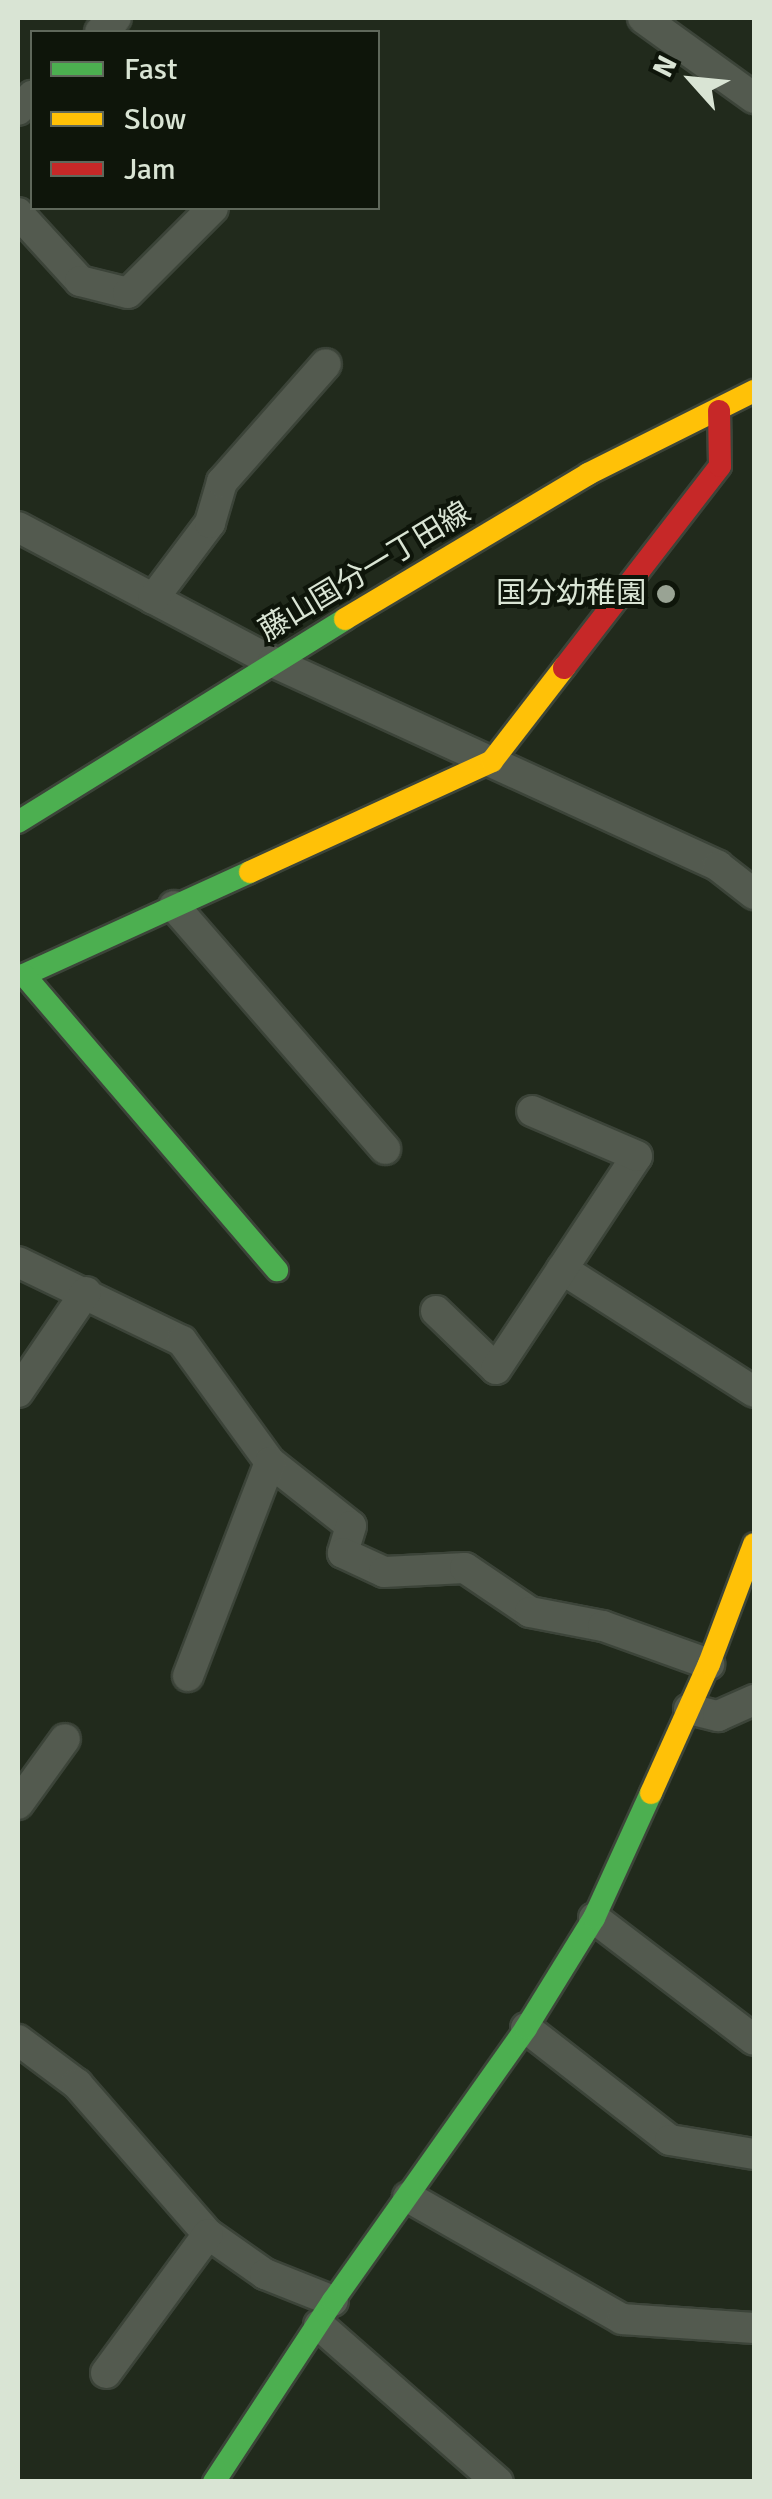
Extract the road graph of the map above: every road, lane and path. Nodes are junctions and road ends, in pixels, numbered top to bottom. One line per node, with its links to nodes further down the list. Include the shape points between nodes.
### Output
1 (643, 18): 2 (street)
2 (754, 98)
3 (211, 210): 4 (street, via 128,293 80,281)
4 (18, 213)
5 (326, 364): 9 (street, via 222,482 210,523)
6 (754, 391): 7 (street, 藤山国分一丁田線)
7 (719, 411): 10 (street, 藤山国分一丁田線, via 588,474); 11 (street, via 720,466)
8 (18, 527): 9 (street)
9 (154, 599): 10 (street)
10 (273, 662): 11 (street); 12 (street, 藤山国分一丁田線)
11 (492, 761): 13 (street, via 718,866); 14 (street)
12 (18, 822)
13 (754, 894)
14 (174, 906): 16 (street); 18 (street, via 24,975)
15 (532, 1112): 19 (street, via 637,1156)
16 (385, 1149)
17 (18, 1262): 20 (street)
18 (277, 1270)
19 (562, 1270): 21 (street, via 496,1370); 23 (street)
20 (86, 1292): 22 (street); 24 (street, via 182,1341)
21 (436, 1311)
22 (18, 1392)
23 (754, 1392)
24 (270, 1462): 26 (street, via 350,1526 343,1554 384,1572 465,1568 530,1612 603,1626); 27 (street)
25 (754, 1544): 26 (street)
26 (709, 1664): 29 (street)
27 (188, 1676)
28 (754, 1700): 29 (street, via 718,1716)
29 (690, 1709): 32 (street)
30 (66, 1739): 31 (street)
31 (18, 1804)
32 (594, 1918): 33 (street); 35 (street)
33 (526, 2028): 36 (street, via 670,2140); 37 (street)
34 (18, 2040): 38 (street, via 77,2084)
35 (754, 2040)
36 (754, 2154)
37 (408, 2197): 39 (street); 40 (street, via 622,2319)
38 (208, 2234): 39 (street); 41 (street)
39 (326, 2313): 42 (street); 43 (street)
40 (754, 2328)
41 (106, 2374)
42 (214, 2482)
43 (498, 2482)

